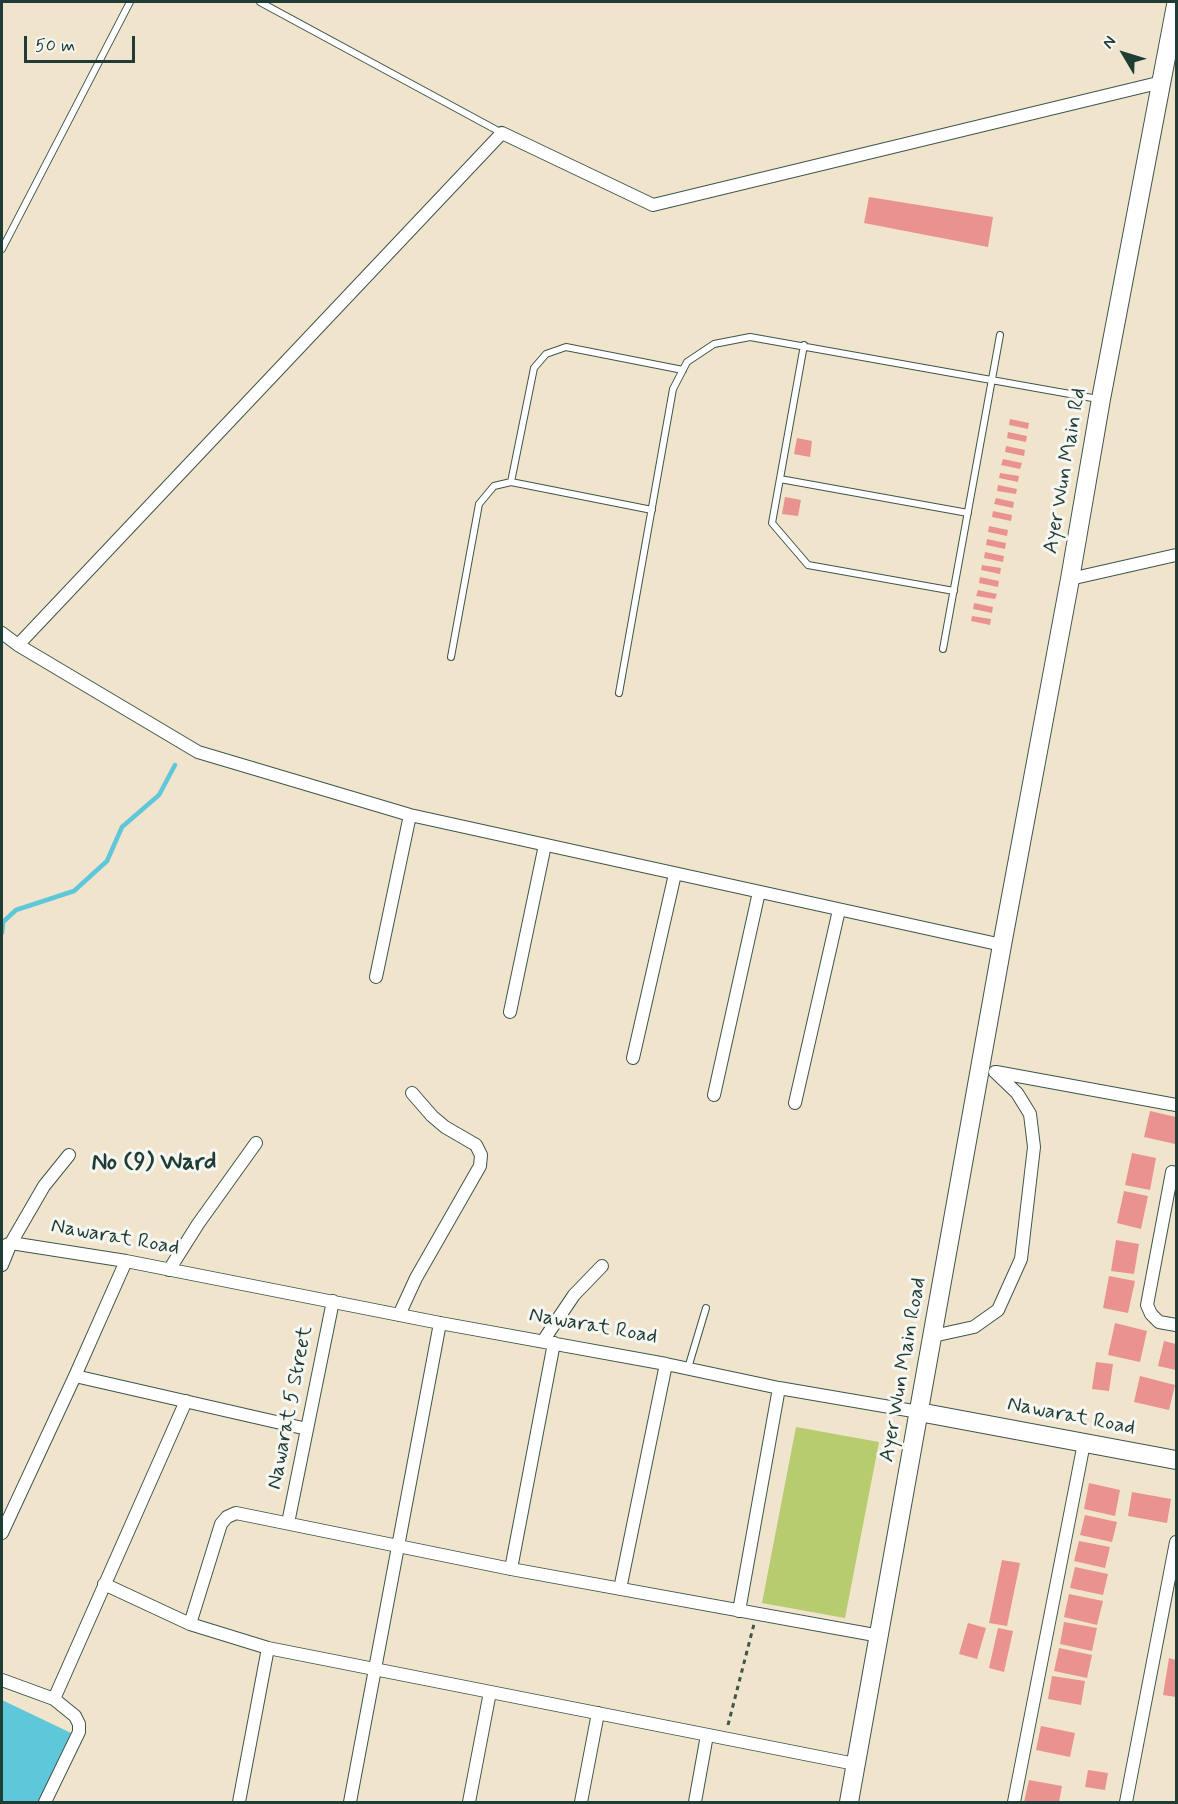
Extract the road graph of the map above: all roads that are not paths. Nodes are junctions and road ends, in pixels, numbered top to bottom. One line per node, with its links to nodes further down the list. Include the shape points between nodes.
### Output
1 (130, 2): 6 (lane)
2 (260, 2): 5 (lane)
3 (1176, 5): 4 (main road, Ayer Wun Main Rd)
4 (1162, 82): 5 (street, via 653,205); 11 (main road, Ayer Wun Main Rd)
5 (502, 133): 20 (street)
6 (2, 249)
7 (1000, 335): 10 (lane)
8 (804, 345): 9 (lane, via 750,337 723,342 687,362); 10 (lane); 12 (lane)
9 (683, 370): 13 (lane, via 566,348 546,354 534,368); 14 (lane, via 673,389)
10 (993, 380): 11 (lane); 15 (lane)
11 (1101, 399): 17 (main road, Ayer Wun Main Rd)
12 (780, 479): 15 (lane); 18 (lane, via 772,523 808,566)
13 (511, 482): 14 (lane); 22 (lane, via 494,486 478,504)
14 (652, 510): 23 (lane)
15 (968, 513): 18 (lane)
16 (1176, 555): 17 (street)
17 (1070, 579): 29 (main road, Ayer Wun Main Rd)
18 (954, 591): 21 (lane)
19 (2, 633): 20 (street)
20 (18, 645): 24 (street, via 198,752)
21 (943, 649)
22 (451, 657)
23 (620, 693)
24 (410, 815): 25 (street); 30 (street)
25 (545, 845): 26 (street); 31 (street)
26 (675, 874): 27 (street); 32 (street)
27 (759, 892): 28 (street); 35 (street)
28 (839, 910): 29 (street); 36 (street)
29 (1002, 945): 33 (main road, Ayer Wun Main Road)
30 (376, 977)
31 (510, 1012)
32 (633, 1058)
33 (988, 1070): 37 (street); 51 (main road, Ayer Wun Main Road); 51 (street, via 1017,1094 1030,1114 1034,1147 1021,1259 998,1310 974,1327)
34 (412, 1093): 48 (street, via 445,1127 476,1145 481,1155 480,1166)
35 (714, 1095)
36 (795, 1103)
37 (1176, 1105)
38 (256, 1143): 45 (street)
39 (69, 1155): 41 (street)
40 (1176, 1173): 50 (street, via 1172,1172 1147,1305 1159,1322)
41 (6, 1245): 42 (street, Nawarat Road); 43 (street)
42 (126, 1261): 45 (street, Nawarat Road); 55 (street)
43 (2, 1265)
44 (602, 1266): 52 (street, via 574,1295)
45 (169, 1270): 46 (street, Nawarat Road)
46 (333, 1301): 48 (street, Nawarat Road); 59 (street, Nawarat 5 Street)
47 (706, 1308): 54 (lane)
48 (399, 1315): 49 (street, Nawarat Road)
49 (440, 1323): 52 (street, Nawarat Road); 65 (street)
50 (1176, 1325)
51 (933, 1336): 58 (main road, Ayer Wun Main Road)
52 (548, 1342): 53 (street, Nawarat Road); 66 (street)
53 (666, 1364): 54 (street, Nawarat Road); 68 (street)
54 (688, 1368): 56 (street, Nawarat Road)
55 (75, 1376): 57 (street); 63 (street)
56 (779, 1388): 58 (street, Nawarat Road); 69 (street)
57 (186, 1401): 59 (street); 67 (street)
58 (919, 1412): 60 (main road, Nawarat Road); 71 (main road, Ayer Wun Main Road)
59 (307, 1429): 62 (street, Nawarat 5 Street)
60 (1084, 1443): 61 (main road, Nawarat Road); 87 (street)
61 (1176, 1460)
62 (288, 1523): 65 (street); 70 (street, via 236,1513 227,1517 221,1524)
63 (2, 1533)
64 (1176, 1542): 88 (street)
65 (398, 1546): 66 (street); 73 (street)
66 (511, 1569): 68 (street)
67 (104, 1584): 70 (street); 76 (street)
68 (620, 1589): 69 (street)
69 (739, 1611): 71 (street)
70 (190, 1624): 72 (street)
71 (880, 1636): 79 (main road, Ayer Wun Main Road)
72 (268, 1648): 73 (street); 81 (street)
73 (374, 1669): 75 (street); 82 (street)
74 (2, 1680): 76 (street)
75 (490, 1692): 77 (street); 83 (street)
76 (54, 1699): 80 (street, via 75,1716 79,1732)
77 (598, 1713): 78 (street); 84 (street)
78 (707, 1735): 79 (street); 85 (street)
79 (855, 1764): 86 (main road, Ayer Wun Main Road)
80 (45, 1803)
81 (239, 1803)
82 (350, 1803)
83 (469, 1803)
84 (581, 1803)
85 (695, 1803)
86 (849, 1803)
87 (1014, 1803)
88 (1126, 1803)

